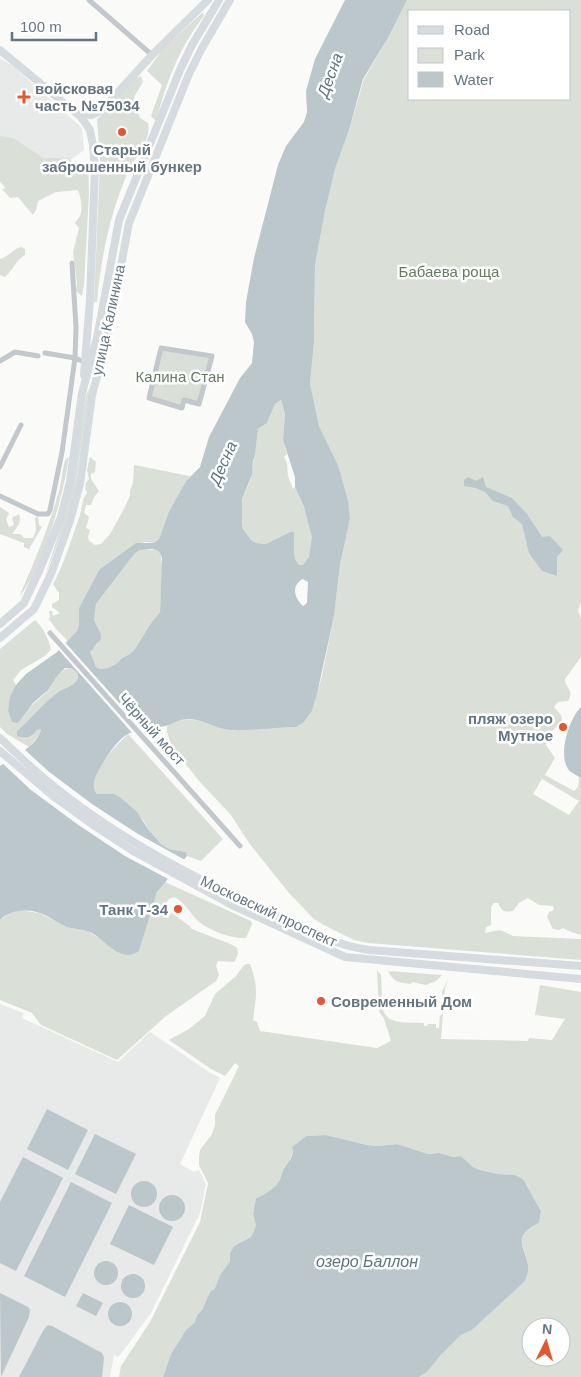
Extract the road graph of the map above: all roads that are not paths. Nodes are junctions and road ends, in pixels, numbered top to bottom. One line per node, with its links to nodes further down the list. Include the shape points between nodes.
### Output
1 (89, 0): 6 (street)
2 (208, 0): 6 (main road)
3 (219, 0): 17 (main road, улица Калинина, via 180,70 119,220 98,338)
4 (230, 0): 23 (main road, улица Калинина, via 189,74 129,223 107,340 92,395 80,484 51,574 34,609)
5 (0, 50): 7 (main road)
6 (152, 55): 7 (main road, via 97,113 84,116)
7 (72, 111): 16 (main road, via 88,125 94,155 90,299)
8 (72, 263): 14 (street)
9 (161, 348): 9 (street, via 149,398 182,408 184,400 199,404 212,356)
10 (45, 353): 14 (street)
11 (8, 355): 12 (street, via 16,352); 13 (street); 15 (street)
12 (38, 356)
13 (0, 357)
14 (75, 358): 16 (street); 20 (street, via 62,452 48,514 38,514)
15 (0, 361)
16 (84, 362): 17 (main road)
17 (85, 382): 21 (main road, улица Калинина, via 70,482 61,517 24,603)
18 (21, 425): 19 (street)
19 (0, 467)
20 (0, 496)
21 (0, 624)
22 (51, 634): 26 (street, Чёрный мост)
23 (0, 638)
24 (0, 738): 27 (main road, Московский проспект, via 81,806)
25 (0, 751): 27 (main road, Московский проспект, via 40,786 96,827 141,855)
26 (240, 846)
27 (204, 886): 28 (main road, Московский проспект, via 351,948); 29 (main road, Московский проспект, via 350,958)
28 (581, 966)
29 (581, 979)

